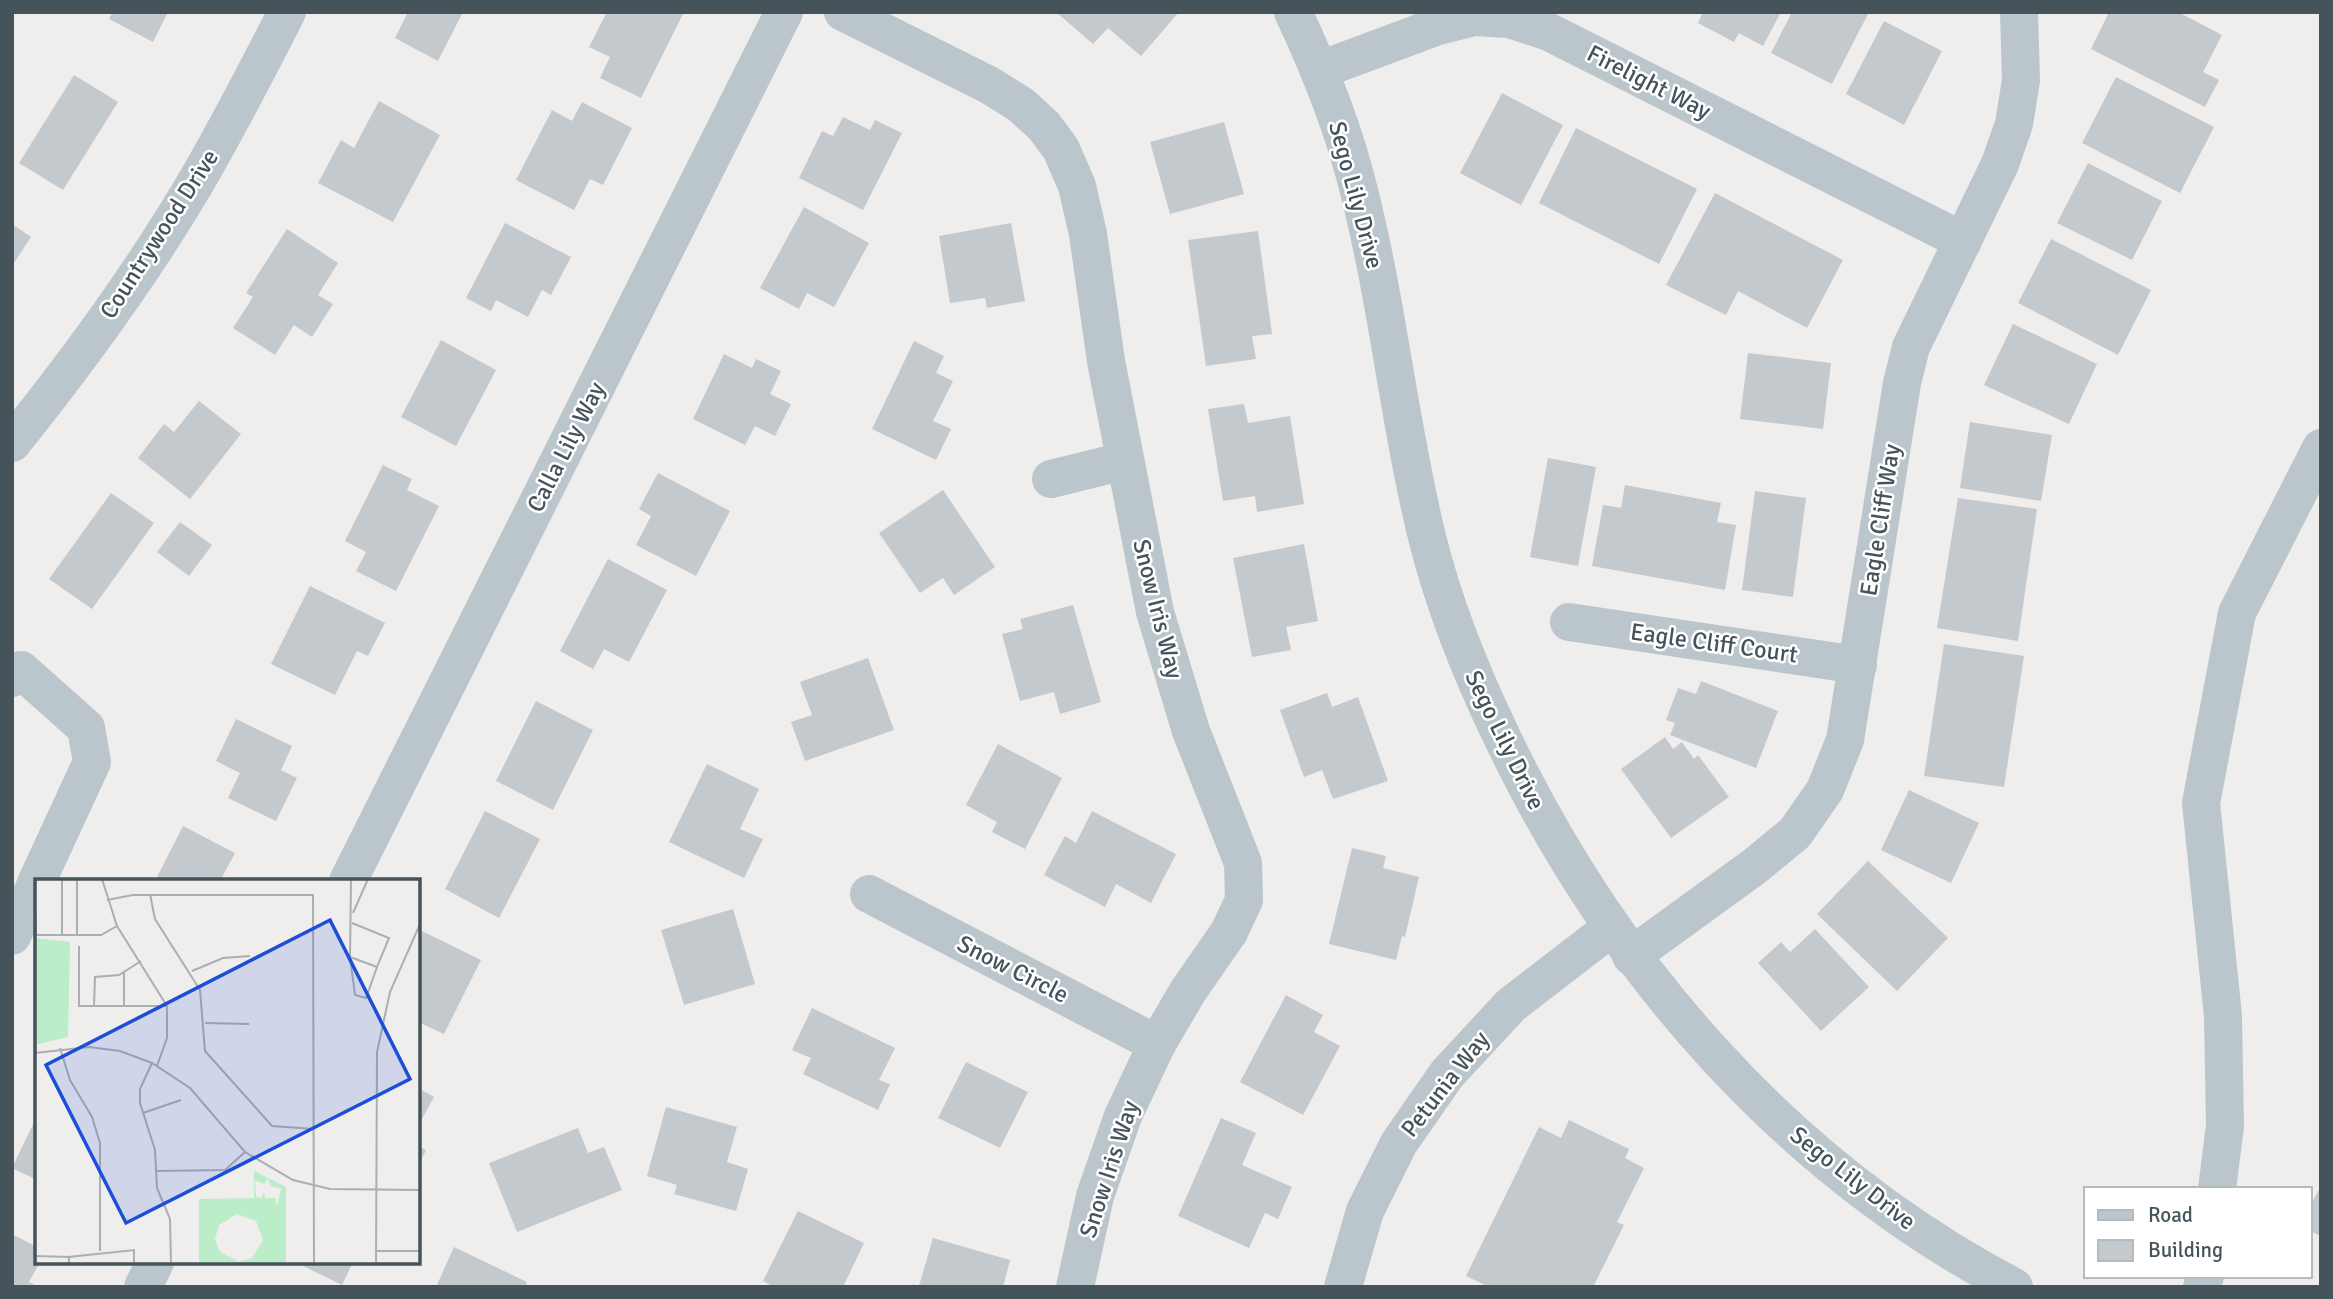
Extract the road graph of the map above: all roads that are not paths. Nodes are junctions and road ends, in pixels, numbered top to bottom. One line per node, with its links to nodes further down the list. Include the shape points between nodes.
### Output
1 (287, 12): 8 (street, Countrywood Drive, via 203,169 130,284)
2 (784, 12): 16 (street, Calla Lily Way)
3 (843, 12): 10 (street, Snow Iris Way, via 1021,105 1060,149 1077,186 1088,234)
4 (1293, 12): 6 (street, Sego Lily Drive)
5 (2019, 12): 7 (street, Eagle Cliff Way, via 2021,80 2014,124)
6 (1320, 69): 7 (street, Firelight Way, via 1438,26 1474,17 1509,19 1549,32); 20 (street, Sego Lily Drive, via 1359,188 1427,540 1469,670 1533,802)
7 (1964, 241): 13 (street, Eagle Cliff Way, via 1912,347 1902,383)
8 (12, 443)
9 (2321, 448): 22 (street, via 2237,613 2201,803 2223,1016 2225,1126)
10 (1124, 461): 11 (street); 21 (street, Snow Iris Way, via 1155,612 1191,730 1243,863 1244,900 1229,932)
11 (1051, 479)
12 (1569, 622): 13 (street, Eagle Cliff Court)
13 (1858, 665): 20 (street, Eagle Cliff Way, via 1845,740 1825,790 1795,833 1755,866)
14 (12, 678): 15 (street, via 21,670 86,728 92,762)
15 (38, 879)
16 (349, 879)
17 (35, 885): 19 (street)
18 (869, 894): 21 (street, Snow Circle)
19 (12, 936)
20 (1621, 942): 24 (street, Petunia Way, via 1511,1004 1447,1074 1399,1143 1365,1211); 27 (street, Sego Lily Drive, via 1717,1060 1800,1140 1890,1210)
21 (1157, 1044): 26 (street, Snow Iris Way, via 1123,1116 1095,1196)
22 (2217, 1187)
23 (154, 1264): 25 (street)
24 (1346, 1285)
25 (143, 1287)
26 (1075, 1287)
27 (2014, 1287)

